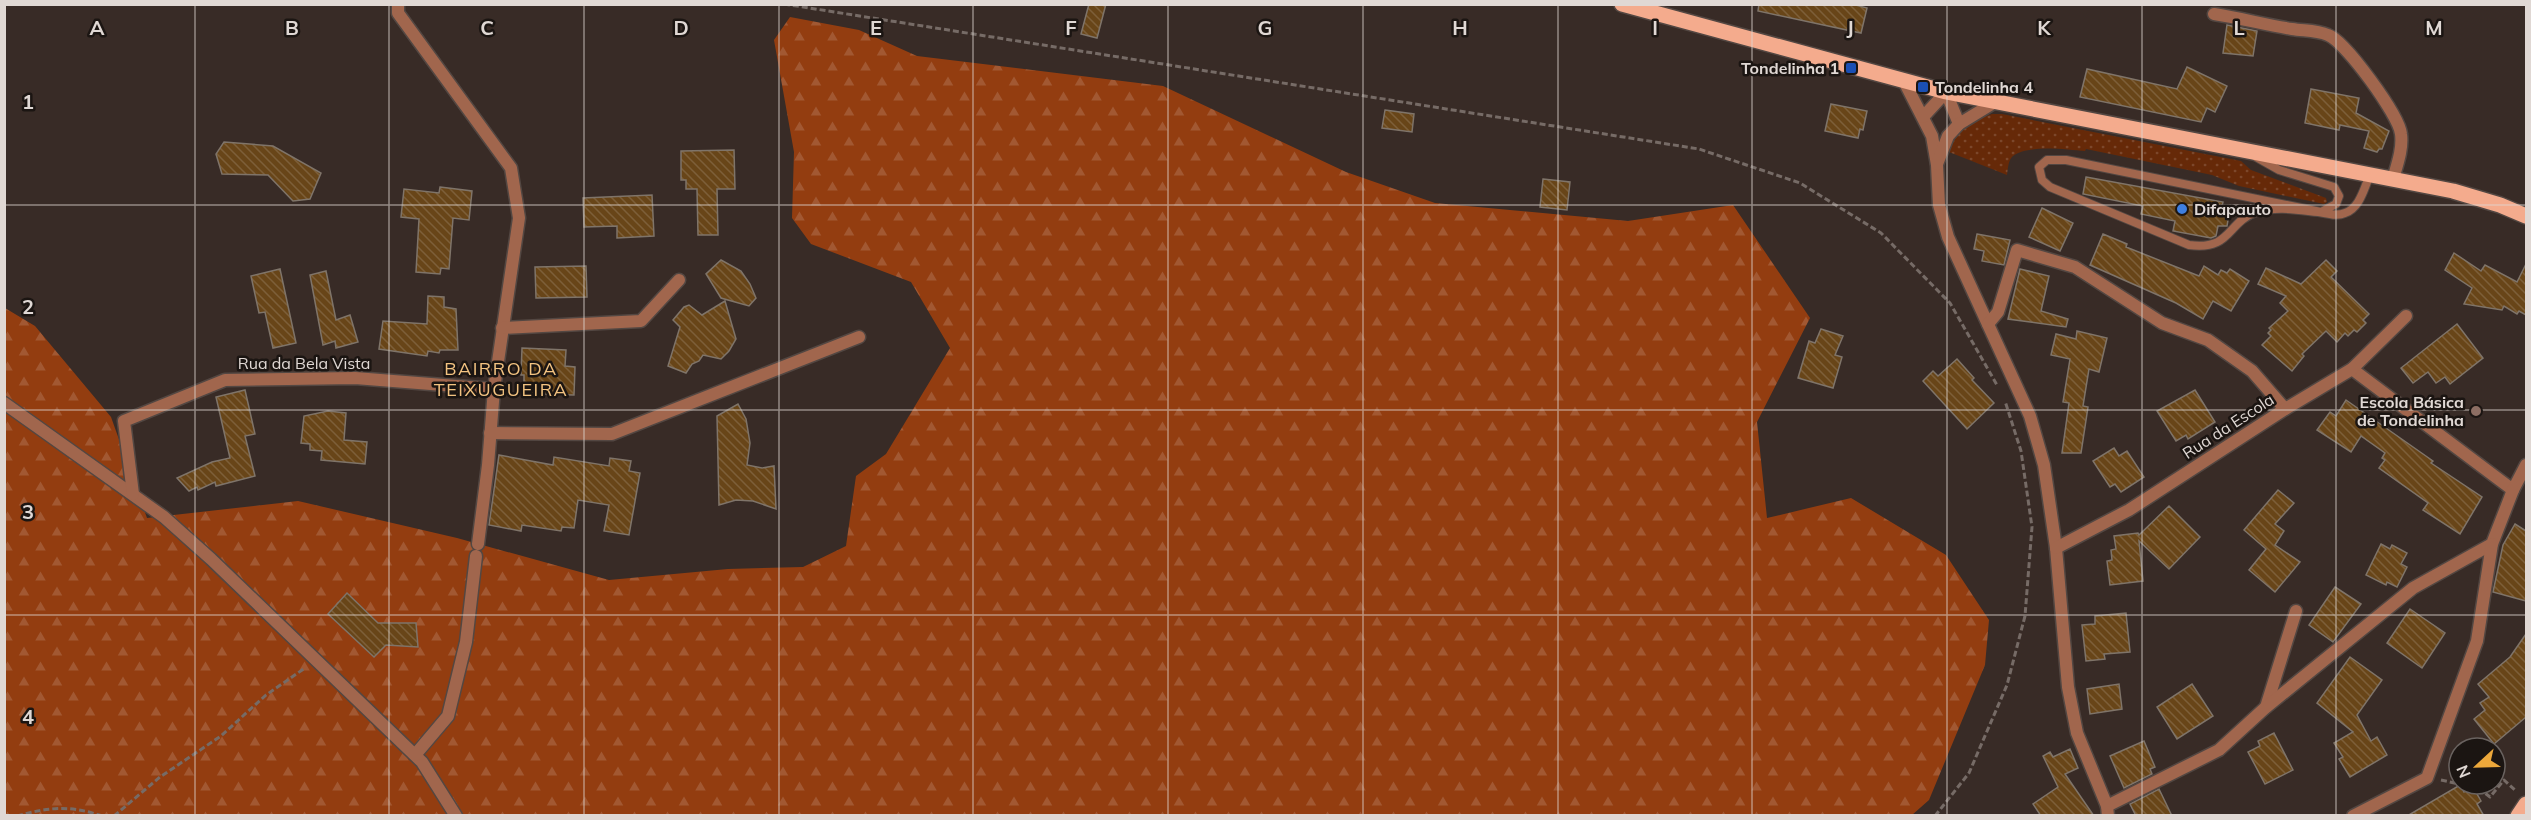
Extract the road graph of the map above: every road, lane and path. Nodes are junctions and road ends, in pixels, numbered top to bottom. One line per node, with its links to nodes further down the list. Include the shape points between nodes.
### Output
1 (398, 4): 19 (street, via 398,13 511,168 519,218)
2 (784, 4): 41 (path, via 1699,149 1800,183 1881,234 1950,303 2002,393 2021,451 2032,527 2025,615 2007,685 1969,773)
3 (1622, 4): 5 (main road)
4 (2214, 14): 13 (street, via 2315,31 2342,45 2397,120 2401,150)
5 (1905, 83): 6 (main road); 8 (street)
6 (1946, 92): 7 (main road); 8 (street); 9 (street)
7 (1995, 102): 9 (street); 10 (main road)
8 (1923, 117): 11 (street, via 1932,136)
9 (1959, 124): 11 (street, via 1948,136)
10 (2244, 150): 12 (main road); 14 (lane, via 2279,170 2334,187 2339,196 2336,204)
11 (1937, 165): 18 (street, via 1948,237)
12 (2370, 175): 13 (main road); 14 (lane, via 2355,206 2346,213)
13 (2393, 179): 15 (main road, via 2453,191)
14 (2321, 212): 14 (lane, via 2066,160 2047,160 2039,167 2042,180 2050,187 2190,245 2205,247 2216,243 2255,212 2276,208)
15 (2526, 216)
16 (679, 280): 19 (street, via 641,321)
17 (2406, 316): 21 (street, Rua da Escola)
18 (1988, 324): 24 (street, via 1998,312 2017,250 2075,267 2162,323 2208,340 2252,371); 30 (street, via 2032,426 2044,465)
19 (502, 328): 22 (street)
20 (859, 337): 25 (street, via 612,434)
21 (2352, 369): 24 (street, Rua da Escola); 27 (street)
22 (494, 389): 25 (street); 28 (street, Rua da Bela Vista, via 355,378 225,380 124,421)
23 (4, 403): 28 (street)
24 (2285, 409): 30 (street, Rua da Escola, via 2129,510)
25 (490, 433): 34 (street, via 466,642 448,716)
26 (2526, 465): 27 (street)
27 (2512, 490): 29 (street)
28 (133, 494): 32 (street, via 211,559)
29 (2492, 544): 33 (street, via 2412,588); 42 (street, via 2477,641 2427,778)
30 (2056, 548): 36 (street, via 2068,687 2077,733)
31 (2296, 611): 33 (street)
32 (317, 661): 34 (street); 39 (path, via 266,695 221,736 160,777)
33 (2265, 708): 36 (street, via 2219,750)
34 (415, 755): 40 (street)
35 (2526, 804): 43 (main road)
36 (2107, 811)
37 (17, 816): 38 (path, via 47,807 80,808)
38 (102, 816)
39 (114, 816)
40 (456, 816)
41 (1935, 816)
42 (2353, 816)
43 (2518, 816)

